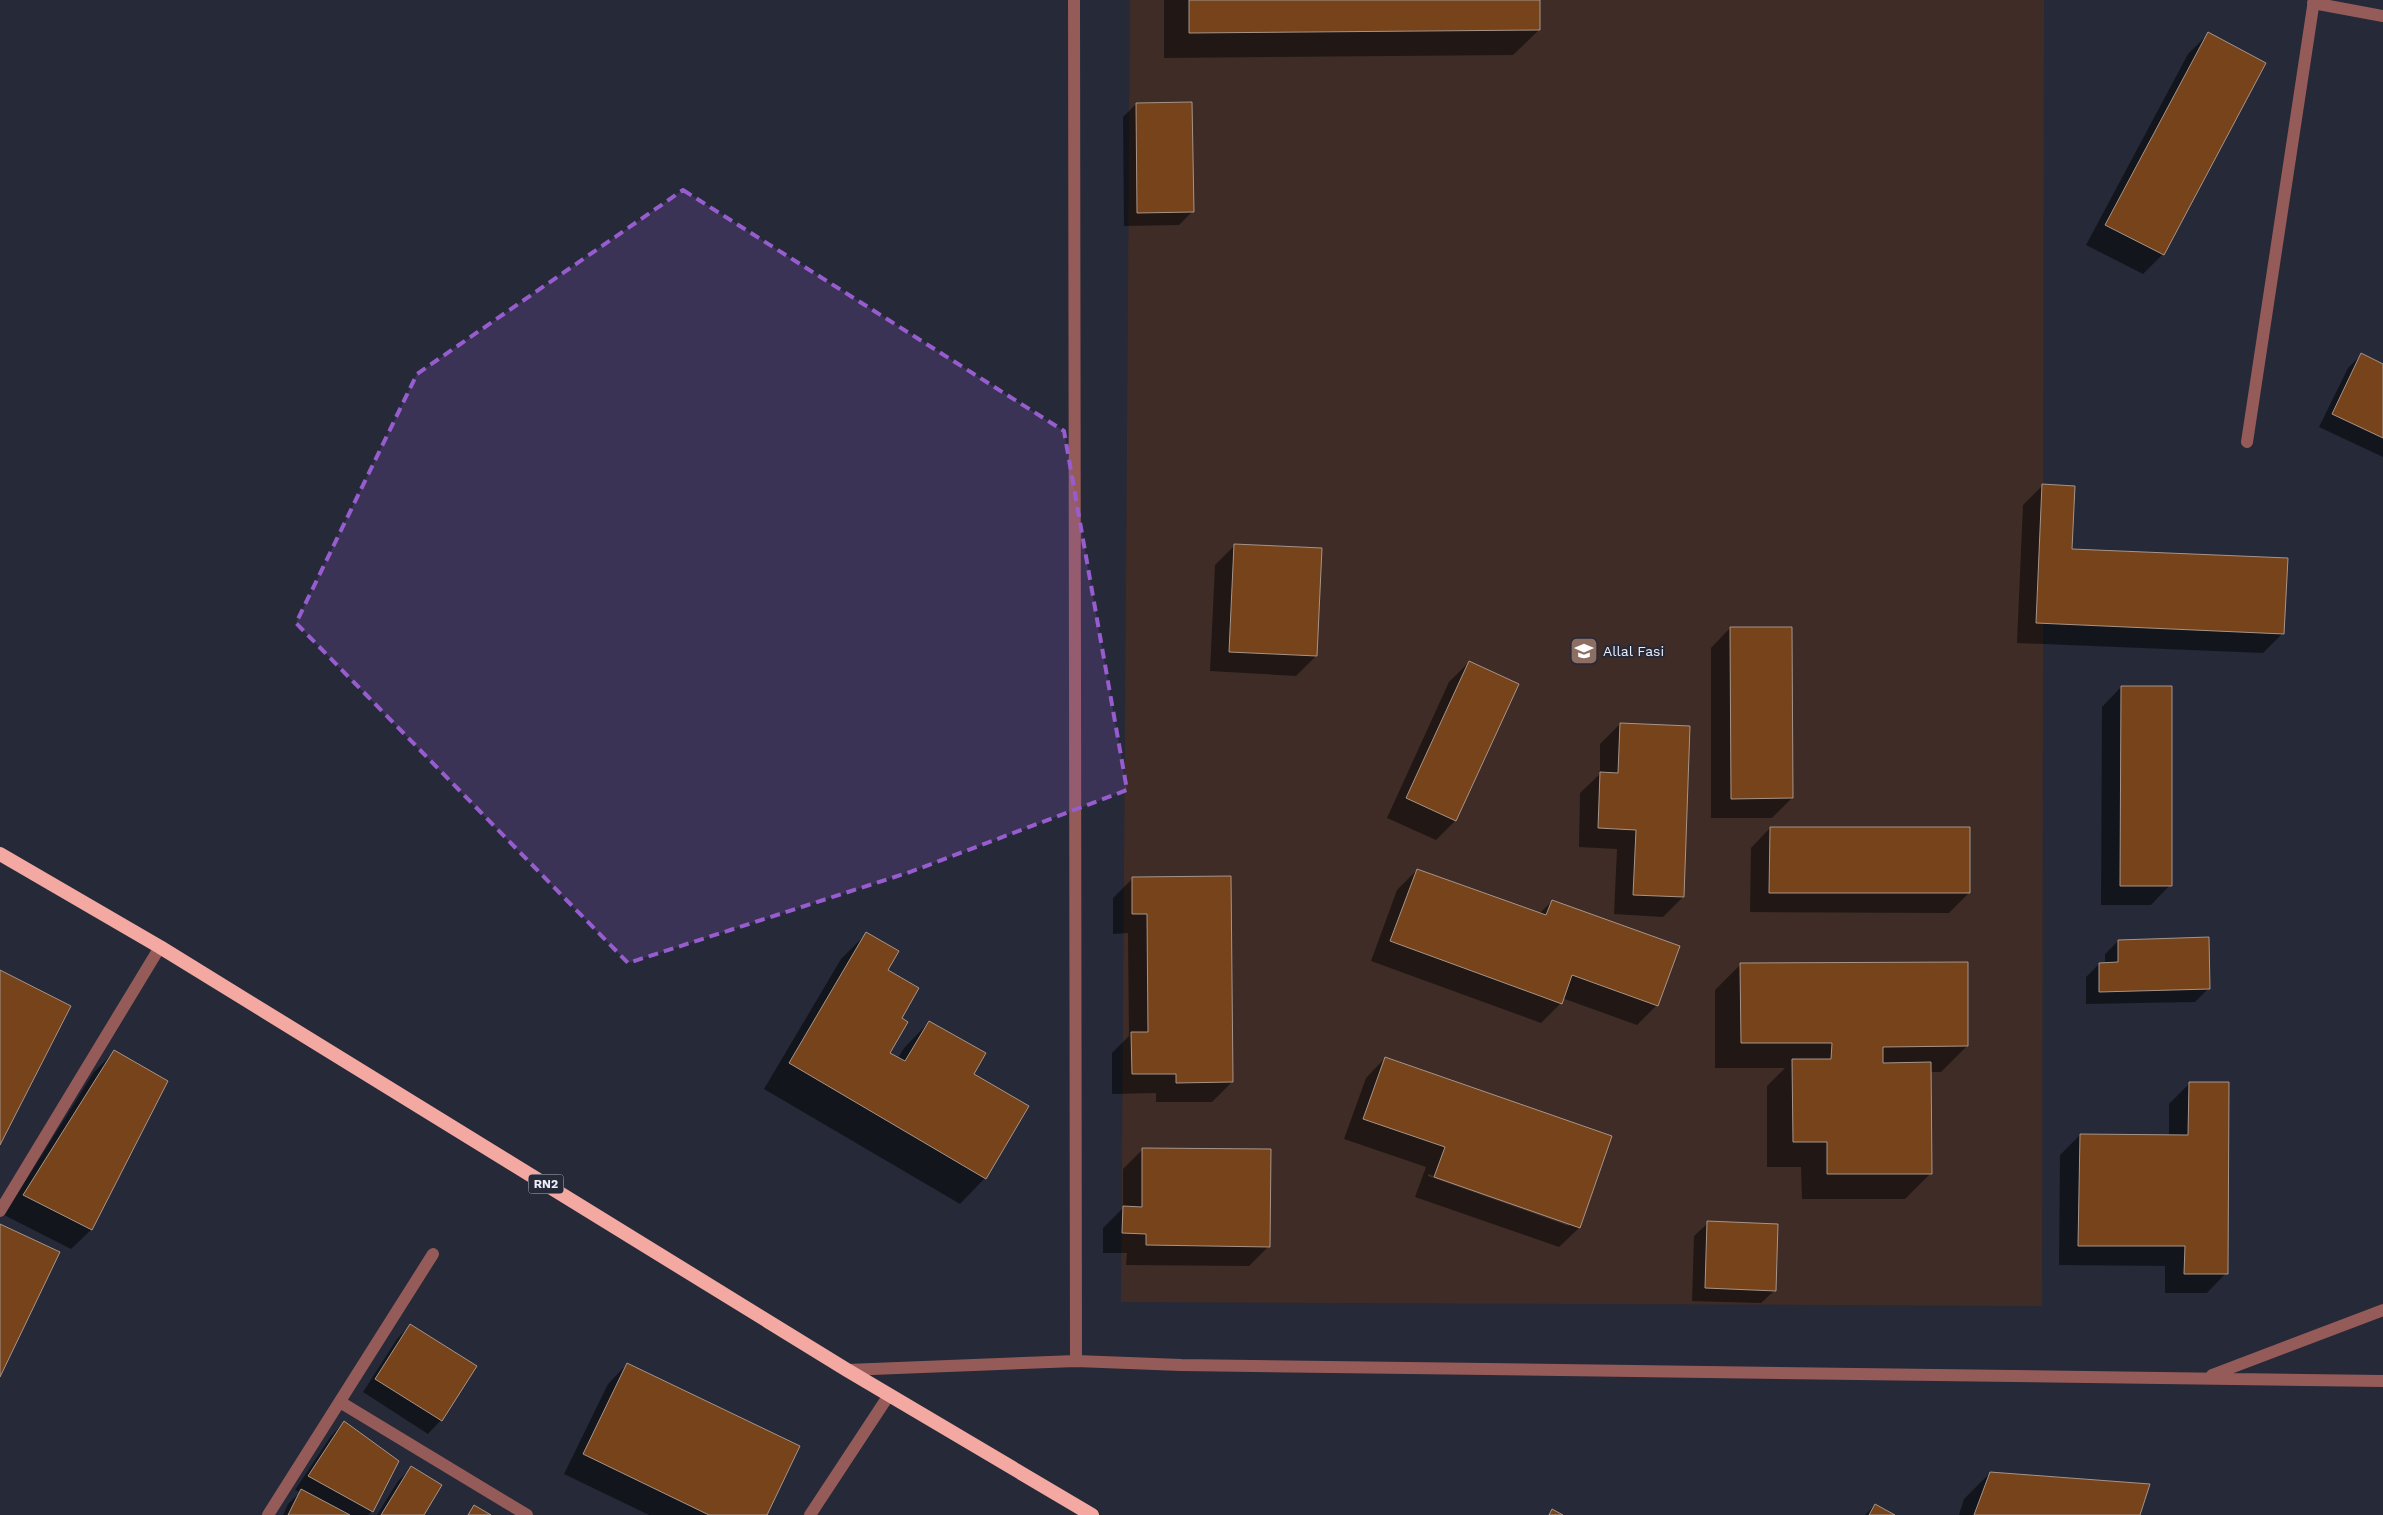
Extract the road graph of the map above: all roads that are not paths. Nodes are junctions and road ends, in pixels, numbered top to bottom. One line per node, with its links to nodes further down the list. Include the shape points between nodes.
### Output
1 (1074, 0): 10 (street)
2 (2313, 2): 3 (street); 4 (street)
3 (2383, 16)
4 (2247, 442)
5 (0, 854): 6 (highway, RN2)
6 (160, 948): 7 (street); 11 (highway, RN2)
7 (1, 1208)
8 (433, 1254): 15 (street)
9 (2383, 1310): 12 (street)
10 (1076, 1361): 11 (street); 12 (street)
11 (847, 1370): 14 (highway, RN2)
12 (2206, 1378): 13 (street)
13 (2383, 1381)
14 (889, 1394): 18 (street); 19 (highway, RN2)
15 (340, 1402): 16 (street); 17 (street)
16 (268, 1515)
17 (527, 1515)
18 (810, 1515)
19 (1092, 1515)

